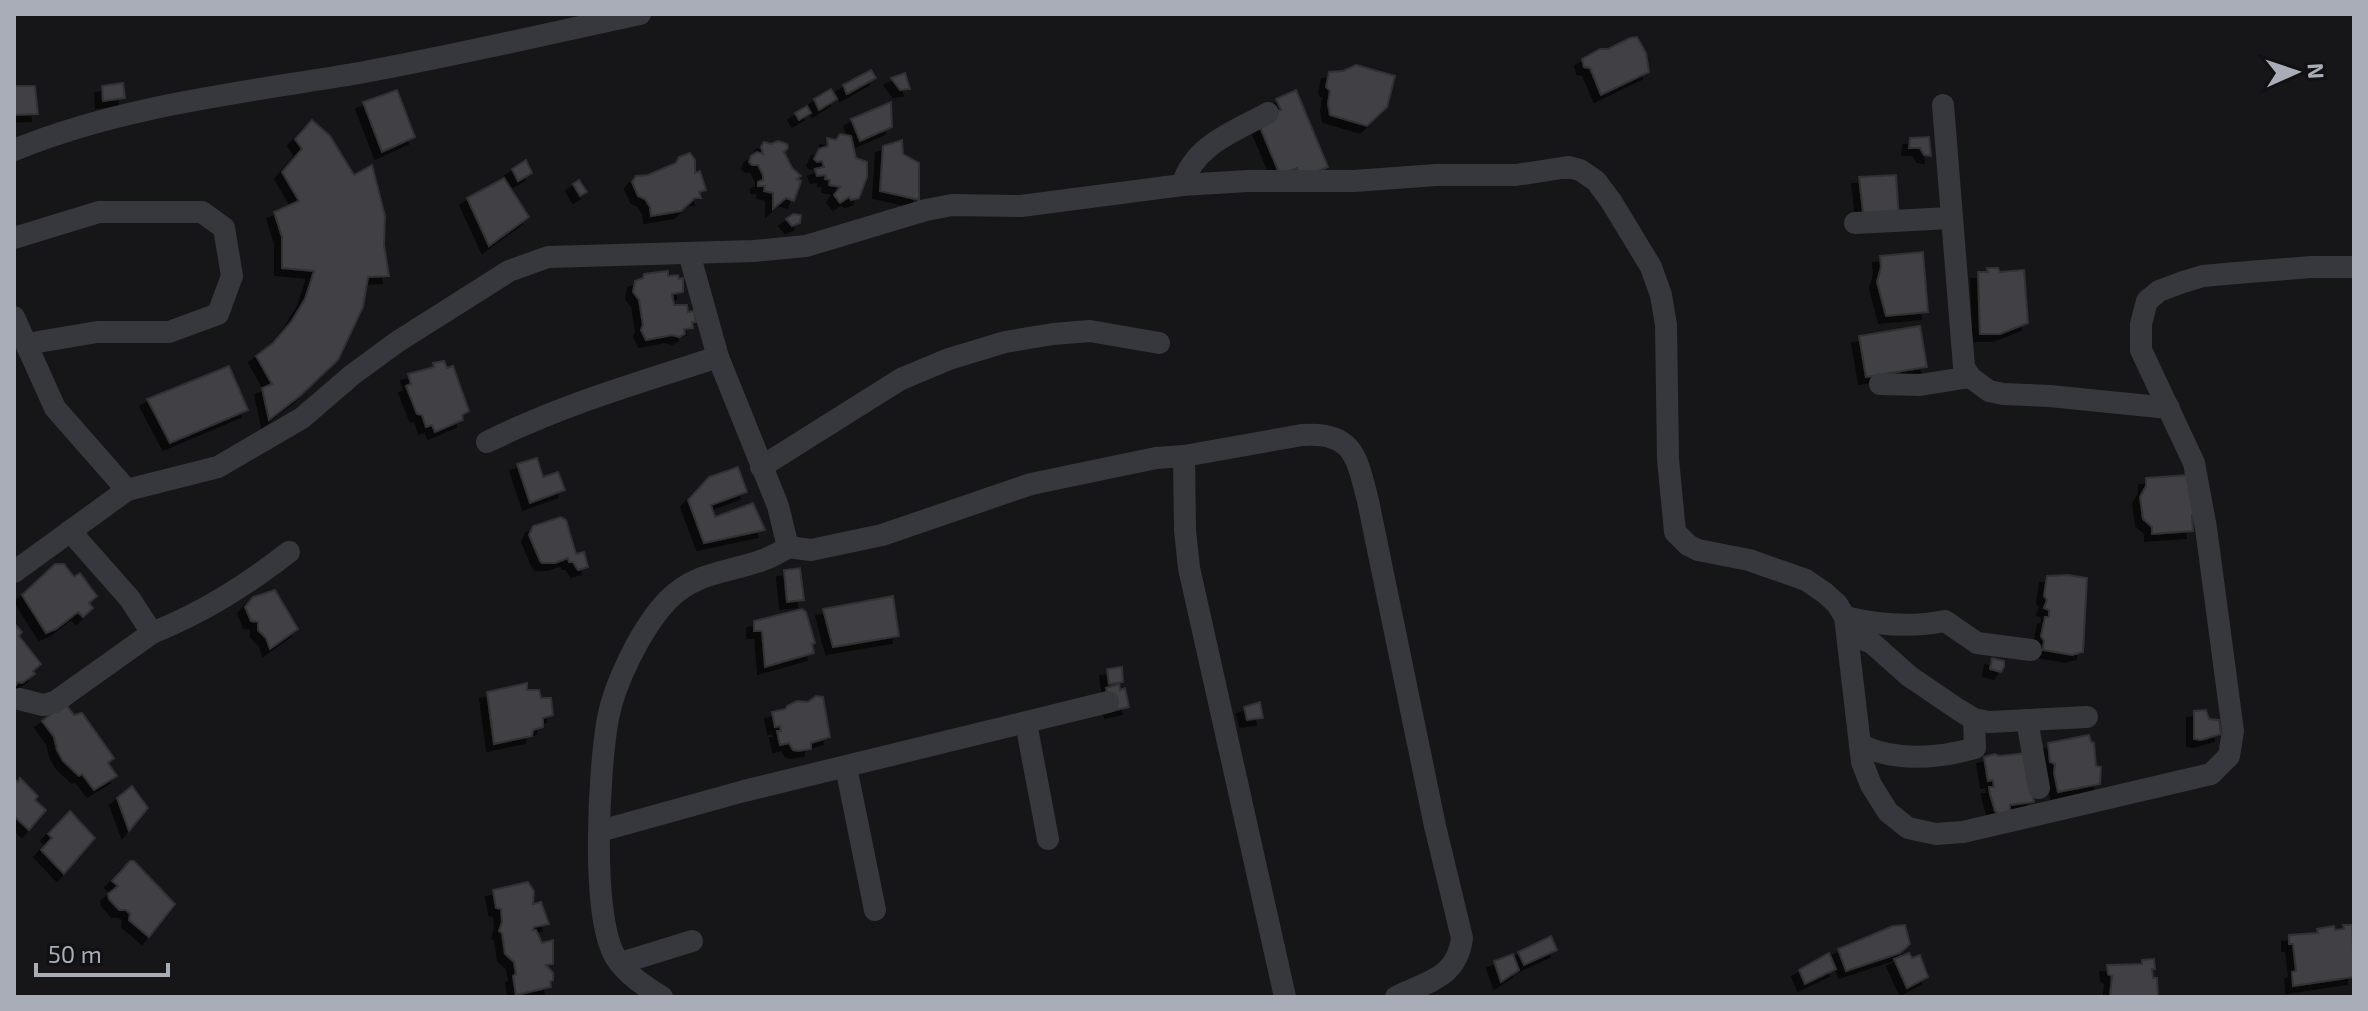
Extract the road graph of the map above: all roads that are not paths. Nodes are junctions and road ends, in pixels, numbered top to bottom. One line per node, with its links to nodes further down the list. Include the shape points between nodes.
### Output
1 (640, 14): 4 (street, via 360,72 169,103)
2 (1943, 105): 6 (street)
3 (1268, 113): 5 (street, via 1205,147)
4 (14, 150)
5 (1182, 185): 9 (street, via 1021,206 952,205 806,246); 26 (street, via 1580,170 1596,181 1632,233 1661,295 1675,532 1698,550 1749,560 1806,580 1831,598)
6 (1950, 218): 7 (street); 15 (street, via 1964,367)
7 (1855, 223)
8 (14, 238): 13 (street, via 99,212 202,212 224,228 232,276 218,314 181,328 97,332)
9 (689, 253): 14 (street); 21 (street, via 548,257 525,263 397,342 302,418 218,467)
10 (2354, 267): 17 (street, via 2203,276 2159,291 2147,301 2141,350)
11 (14, 317): 13 (street)
12 (1159, 343): 20 (street, via 1090,331 991,346 949,359 901,379)
13 (28, 348): 21 (street, via 55,408)
14 (718, 357): 18 (street, via 522,424); 20 (street)
15 (1970, 377): 16 (street, via 1920,385); 17 (street, via 2003,394)
16 (1880, 384)
17 (2169, 408): 35 (street, via 2194,463 2206,528 2233,731 2229,756 2220,768 1982,828 1936,834 1908,828 1888,812 1871,785)
18 (487, 442)
19 (1184, 456): 23 (street, via 1031,484 882,535 811,550); 44 (street, via 1189,568); 45 (street, via 1319,433 1337,437 1358,463 1462,938 1453,967)
20 (761, 467): 23 (street)
21 (127, 490): 22 (street)
22 (70, 531): 25 (street); 27 (street, via 130,599)
23 (788, 547): 38 (street, via 759,563 686,584 646,627 608,716)
24 (289, 552): 27 (street, via 243,588)
25 (14, 572)
26 (1846, 626): 28 (street, via 1945,621 1977,643); 32 (street); 35 (street)
27 (152, 633): 29 (street, via 55,702)
28 (2031, 650)
29 (19, 699)
30 (1108, 702): 34 (street)
31 (2087, 717): 33 (street)
32 (1974, 719): 33 (street); 35 (street, via 1975,748 1953,754 1882,755)
33 (2027, 720): 37 (street)
34 (1026, 723): 36 (street); 39 (street)
35 (1860, 745)
36 (846, 767): 38 (street); 40 (street)
37 (2039, 788)
38 (600, 831): 42 (street, via 601,909 608,940)
39 (1048, 839)
40 (875, 910)
41 (692, 941): 42 (street)
42 (621, 963): 43 (street)
43 (662, 997)
44 (1285, 997)
45 (1396, 997)

